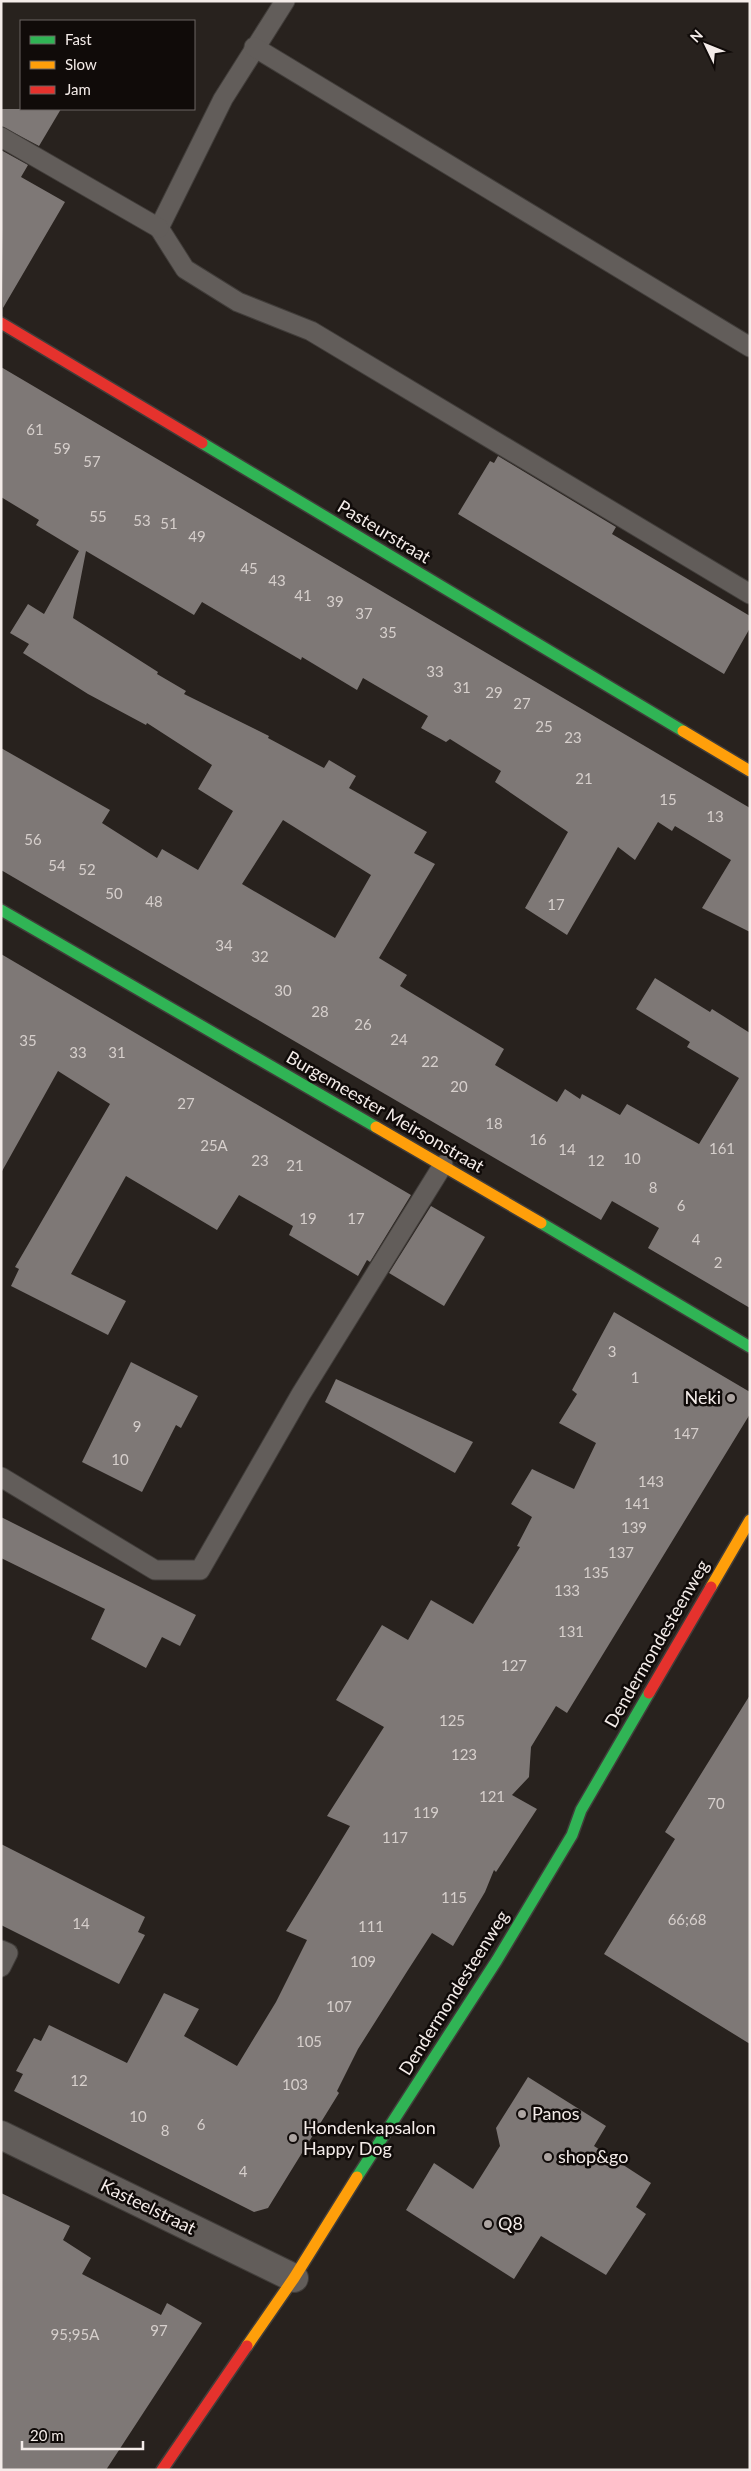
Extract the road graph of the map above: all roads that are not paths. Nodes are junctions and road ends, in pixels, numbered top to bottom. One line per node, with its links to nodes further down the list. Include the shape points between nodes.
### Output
1 (285, 1): 2 (lane)
2 (254, 47): 4 (lane, via 223,99); 6 (lane)
3 (1, 137): 4 (lane)
4 (159, 228): 7 (lane, via 185,269 238,302 311,331)
5 (1, 322): 8 (street, Pasteurstraat)
6 (750, 347)
7 (750, 594)
8 (750, 771)
9 (1, 910): 10 (street, Burgemeester Meirsonstraat)
10 (442, 1165): 11 (street, Burgemeester Meirsonstraat); 12 (lane, via 302,1394 200,1570 155,1570)
11 (750, 1347)
12 (1, 1477)
13 (750, 1520): 17 (street, Dendermondesteenweg, via 507,1944)
14 (1, 1950): 15 (lane, via 8,1953)
15 (1, 1967)
16 (1, 2135): 17 (street, Kasteelstraat)
17 (294, 2278): 18 (street, Dendermondesteenweg)
18 (162, 2470)

